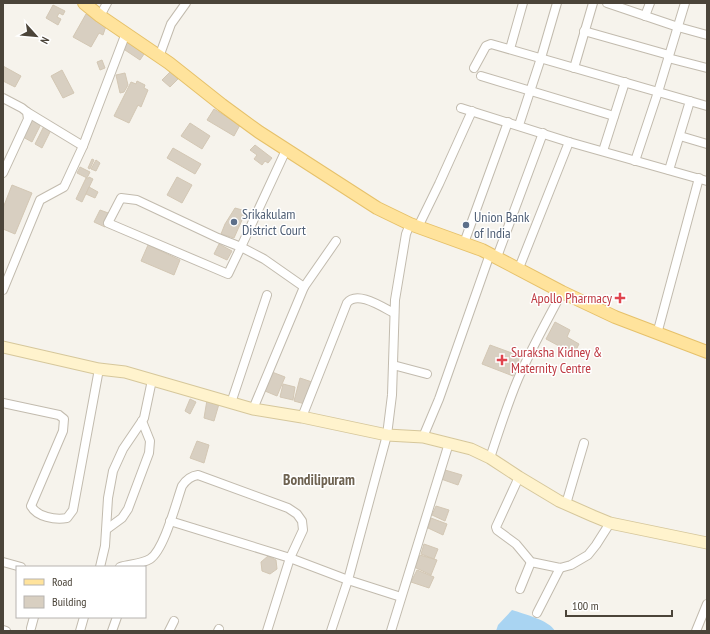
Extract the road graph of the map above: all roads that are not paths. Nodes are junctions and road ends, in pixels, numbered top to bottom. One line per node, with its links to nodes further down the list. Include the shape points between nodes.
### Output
1 (84, 3): 10 (main road)
2 (107, 3): 10 (street)
3 (186, 3): 17 (street, via 171,24)
4 (523, 3): 16 (street)
5 (557, 3): 19 (street)
6 (593, 3): 13 (street)
7 (650, 3): 11 (street)
8 (685, 3): 12 (street)
9 (612, 4): 11 (street)
10 (100, 16): 14 (main road)
11 (645, 16): 12 (street)
12 (678, 27): 15 (street); 18 (street)
13 (584, 31): 18 (street); 21 (street)
14 (126, 33): 17 (main road); 40 (street)
15 (707, 35)
16 (510, 49): 19 (street); 20 (street, via 488,45)
17 (159, 57): 41 (main road)
18 (668, 57): 22 (street); 26 (street)
19 (542, 58): 21 (street); 25 (street)
20 (474, 68)
21 (574, 68): 24 (street)
22 (707, 68)
23 (481, 76): 25 (street)
24 (625, 82): 26 (street); 33 (street)
25 (530, 92): 33 (street); 35 (street)
26 (658, 92): 28 (street); 43 (street)
27 (3, 98): 32 (street)
28 (690, 101): 29 (street); 37 (street)
29 (707, 106)
30 (461, 108): 31 (street)
31 (472, 111): 34 (street); 48 (street, via 439,184)
32 (27, 112): 40 (street); 44 (street, via 28,119)
33 (614, 116): 42 (street)
34 (508, 122): 35 (street); 50 (street)
35 (519, 125): 36 (street)
36 (544, 134): 38 (street); 52 (street)
37 (680, 136): 39 (street); 45 (street)
38 (569, 142): 42 (street); 53 (street)
39 (707, 144)
40 (83, 146): 55 (street, via 64,187 40,200)
41 (286, 150): 48 (main road, via 377,208); 51 (street)
42 (603, 151): 43 (street)
43 (636, 161): 45 (street)
44 (5, 162): 46 (street)
45 (669, 170): 47 (street)
46 (3, 173)
47 (703, 179): 59 (street)
48 (414, 225): 50 (main road); 58 (street, via 404,248)
49 (336, 241): 54 (street)
50 (464, 243): 52 (main road)
51 (241, 247): 51 (street, via 228,274 108,223 120,198 137,200); 54 (street, via 264,259)
52 (493, 256): 53 (main road); 72 (street)
53 (519, 268): 56 (main road)
54 (304, 287): 68 (street)
55 (3, 290)
56 (562, 292): 59 (main road); 75 (street, via 517,380)
57 (267, 295): 67 (street)
58 (394, 312): 62 (street); 69 (street, via 357,297 350,299)
59 (657, 334): 61 (main road)
60 (3, 347): 63 (street)
61 (707, 352)
62 (393, 365): 64 (street); 71 (street)
63 (99, 369): 65 (street, via 125,372); 66 (street, via 73,510 67,518 59,519 39,514 33,511 31,506 63,431 64,420 59,415)
64 (427, 374)
65 (152, 380): 67 (street); 70 (street)
66 (3, 403)
67 (231, 403): 68 (street)
68 (253, 409): 69 (street)
69 (302, 417): 71 (street)
70 (142, 421): 80 (street, via 123,449 113,471 108,498); 80 (street, via 150,441 149,453 128,509 122,518)
71 (387, 434): 72 (street); 89 (street)
72 (423, 437): 73 (street)
73 (449, 443): 75 (street); 91 (street)
74 (584, 443): 77 (street)
75 (490, 458): 76 (street)
76 (519, 477): 77 (street); 83 (street, via 496,527 516,544)
77 (566, 504): 79 (street)
78 (170, 520): 82 (street); 82 (street, via 185,481 198,475 288,508 297,514 302,521 303,530); 87 (street, via 165,539 157,552 144,561)
79 (610, 523): 81 (street); 88 (street, via 588,555 571,566)
80 (107, 529): 86 (street)
81 (707, 543)
82 (290, 558): 89 (street); 100 (street)
83 (531, 562): 88 (street); 90 (street)
84 (3, 563): 85 (street)
85 (16, 566)
86 (100, 566)
87 (124, 566)
88 (560, 568): 93 (street)
89 (348, 580): 91 (street); 105 (street)
90 (520, 589)
91 (401, 597): 106 (street)
92 (707, 604): 107 (street)
93 (537, 613)
94 (34, 618): 98 (street)
95 (84, 618): 102 (street)
96 (117, 618): 103 (street)
97 (174, 621): 104 (street)
98 (31, 628)
99 (3, 630): 101 (street)
100 (269, 630)
101 (6, 631)
102 (80, 631)
103 (112, 631)
104 (169, 631)
105 (331, 631)
106 (391, 631)
107 (696, 631)

